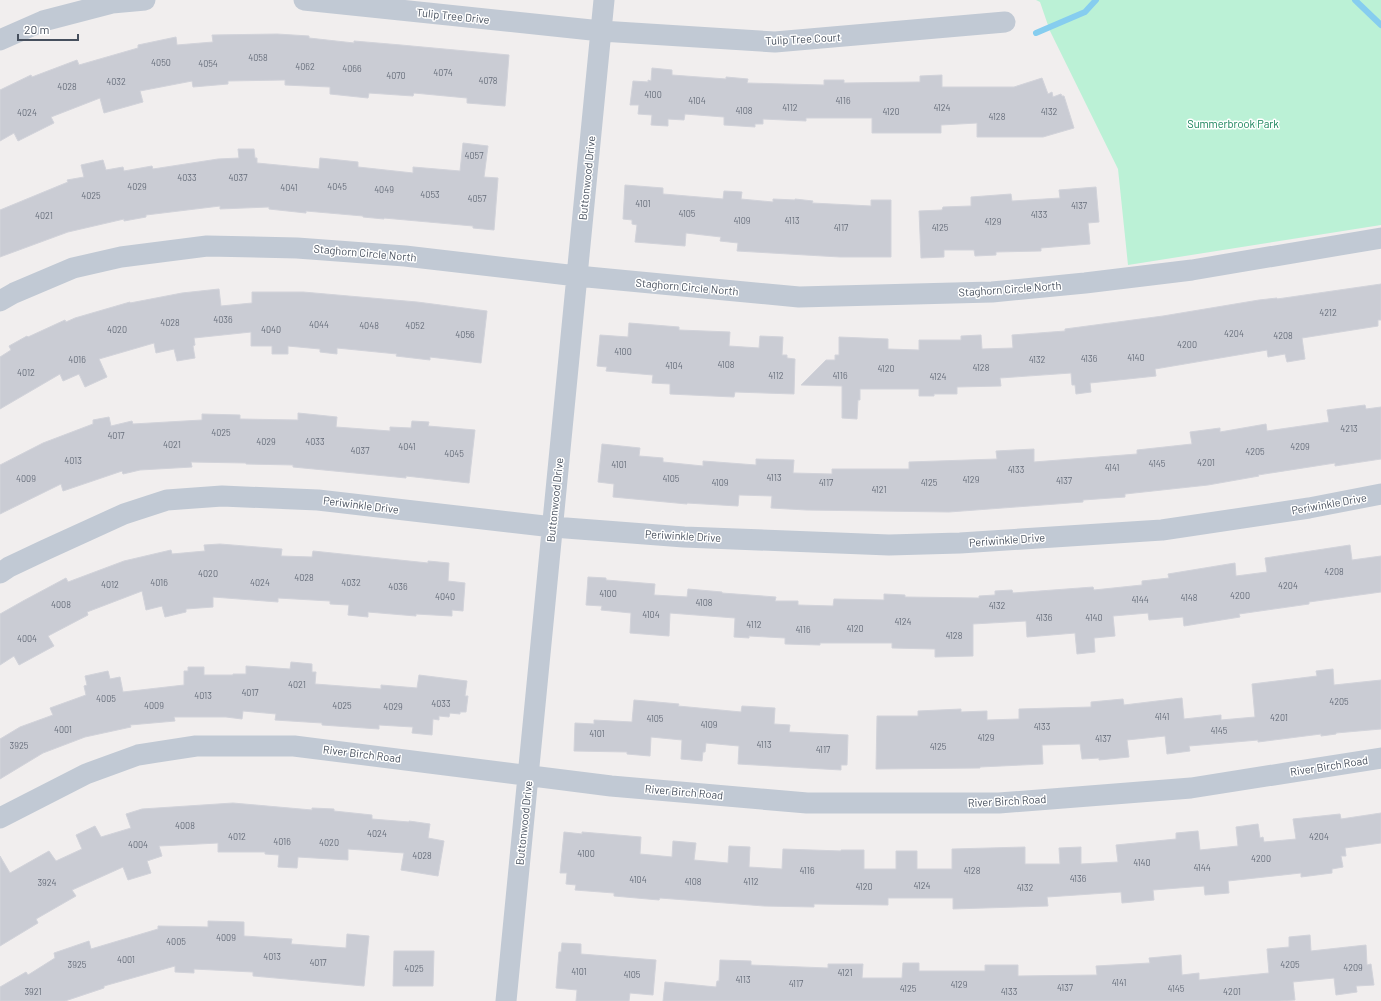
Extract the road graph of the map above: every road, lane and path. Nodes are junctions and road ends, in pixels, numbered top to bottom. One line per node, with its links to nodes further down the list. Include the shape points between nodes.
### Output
1 (145, 0): 4 (street)
2 (304, 0): 6 (street, Tulip Tree Drive)
3 (604, 0): 6 (street, Buttonwood Drive)
4 (111, 1): 7 (street, via 43,22)
5 (1005, 22): 6 (street, Tulip Tree Court, via 775,42)
6 (601, 31): 9 (street, Buttonwood Drive)
7 (0, 40)
8 (1381, 238): 9 (street, Staghorn Circle North, via 1192,270 992,292 799,297)
9 (577, 276): 10 (street, Staghorn Circle North, via 382,254 297,248 207,246 121,257 73,268); 12 (street, Buttonwood Drive)
10 (0, 301)
11 (1381, 494): 12 (street, Periwinkle Drive, via 1309,508 1162,530 960,544 889,545 684,537)
12 (553, 527): 13 (street, Periwinkle Drive, via 318,500 222,496 167,500 124,514); 15 (street, Buttonwood Drive)
13 (0, 573)
14 (1381, 758): 15 (street, River Birch Road, via 1191,788 1000,803 807,803 611,786)
15 (528, 775): 16 (street, River Birch Road, via 294,746 196,746 138,755 86,774); 17 (street, Buttonwood Drive)
16 (0, 818)
17 (506, 1001)

